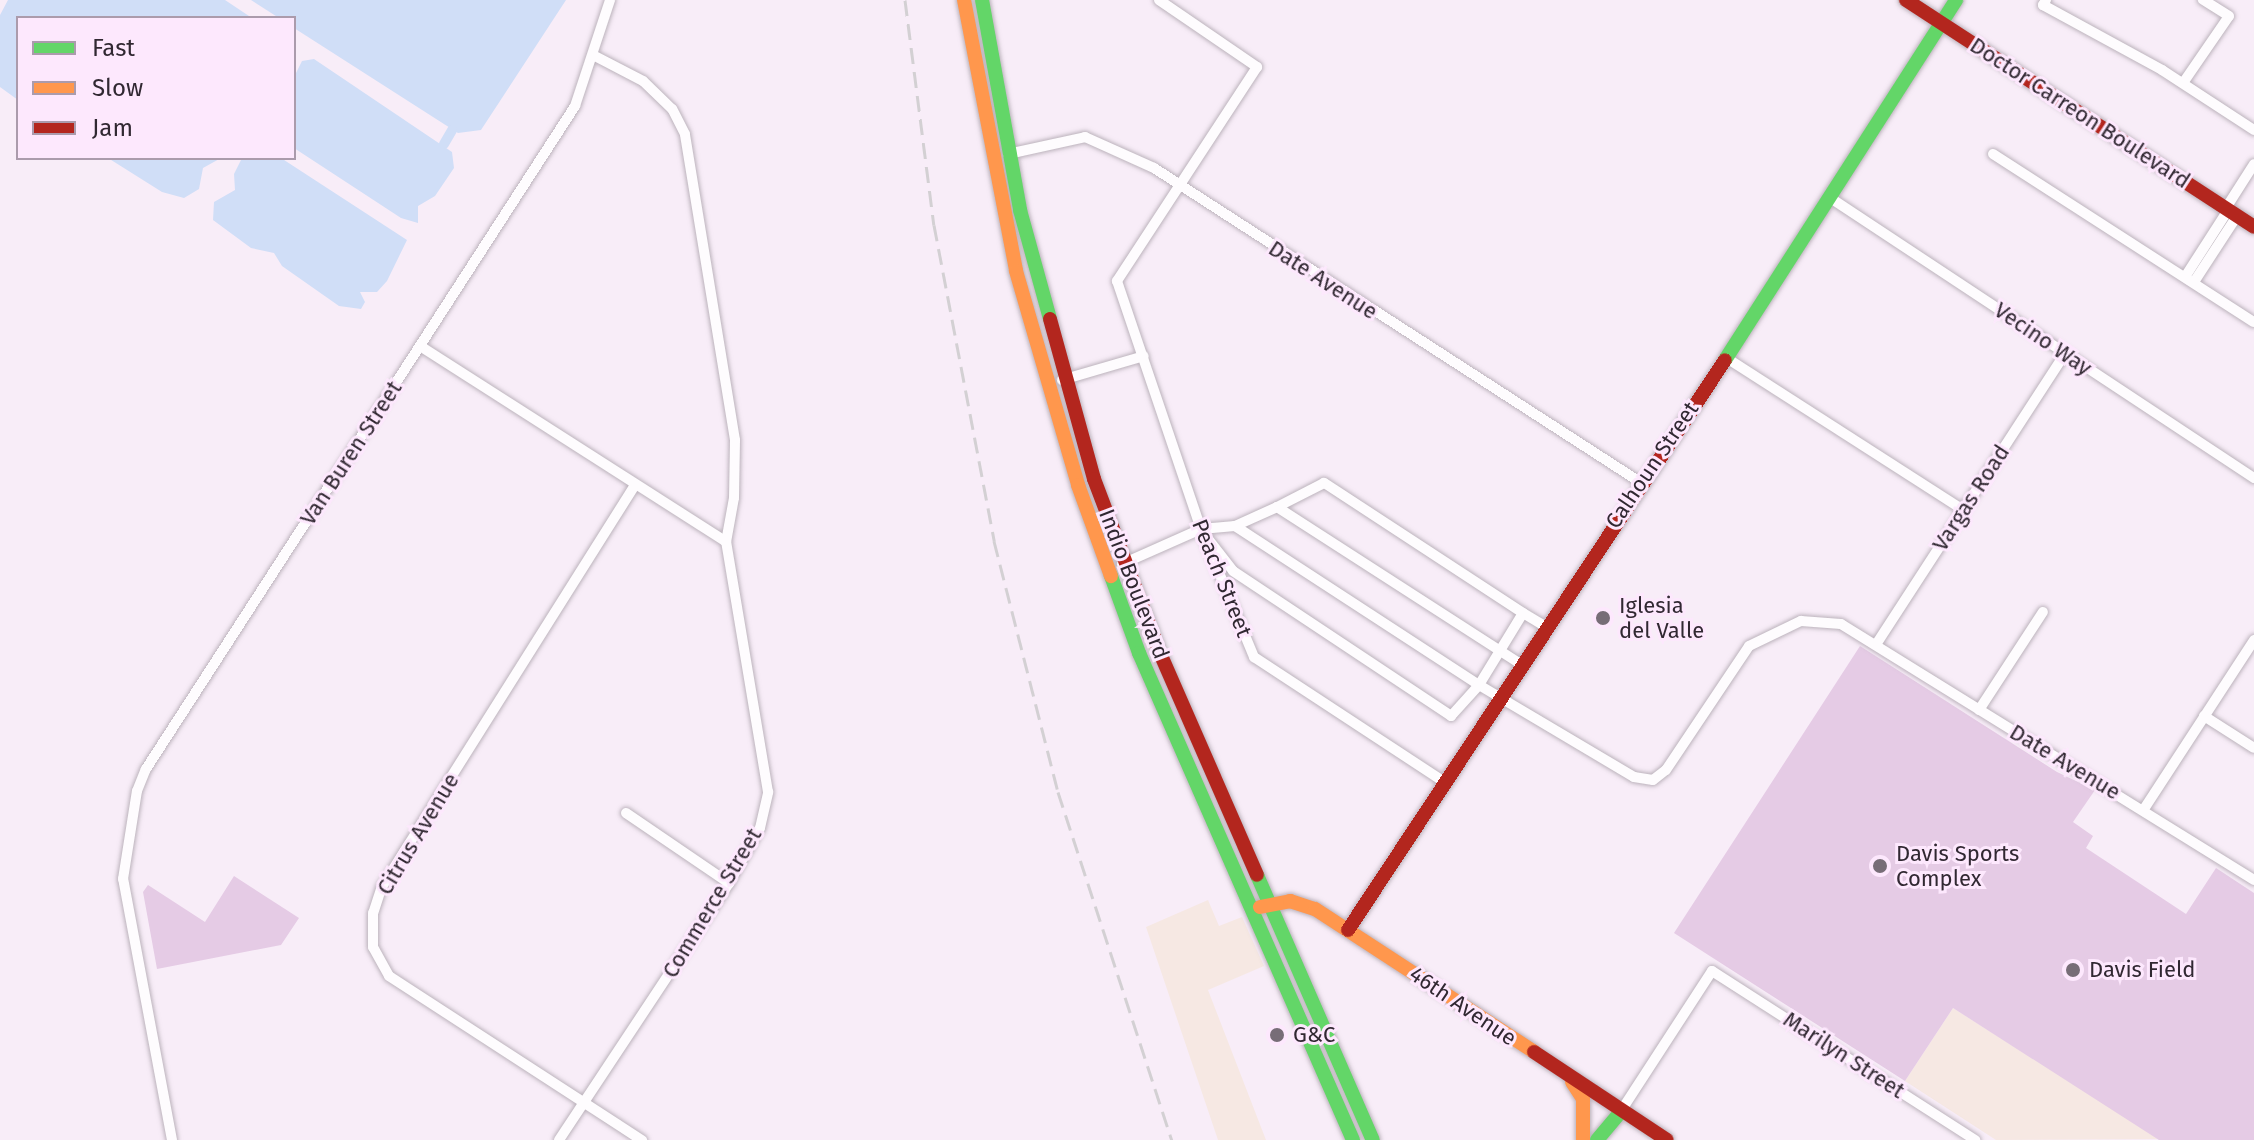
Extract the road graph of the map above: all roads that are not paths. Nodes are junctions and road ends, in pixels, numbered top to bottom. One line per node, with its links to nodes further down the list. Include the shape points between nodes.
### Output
1 (610, 0): 10 (street, Van Buren Street)
2 (964, 0): 15 (main road, Indio Boulevard)
3 (982, 0): 13 (main road, Indio Boulevard)
4 (1159, 0): 17 (street, via 1257,67)
5 (1906, 0): 9 (main road, Doctor Carreon Boulevard)
6 (1956, 0): 9 (main road, Calhoun Street)
7 (2203, 0): 11 (street, via 2229,16)
8 (2044, 2): 11 (street)
9 (1941, 23): 18 (main road, Calhoun Street); 19 (main road, Doctor Carreon Boulevard)
10 (595, 56): 23 (street, Van Buren Street, via 575,106); 36 (street, Commerce Street, via 643,81 672,109 685,134 735,440 734,498)
11 (2183, 83): 12 (street)
12 (2254, 130)
13 (1008, 154): 15 (street, Date Avenue); 17 (street, Date Avenue, via 1085,137 1154,168); 27 (main road, Indio Boulevard)
14 (1993, 154): 21 (street)
15 (991, 158): 28 (main road, Indio Boulevard)
16 (2254, 164): 19 (street)
17 (1177, 187): 25 (street, Peach Street, via 1117,281); 30 (street, Date Avenue)
18 (1832, 199): 24 (street, Vecino Way); 26 (main road, Calhoun Street)
19 (2230, 211): 20 (main road, Doctor Carreon Boulevard); 21 (street)
20 (2254, 227)
21 (2189, 279): 22 (street)
22 (2254, 322)
23 (420, 346): 31 (street); 62 (street, Van Buren Street, via 146,769 123,855 126,902)
24 (2065, 354): 29 (street, Vecino Way); 33 (street, Vargas Road)
25 (1144, 356): 27 (street); 35 (street, Peach Street)
26 (1725, 357): 30 (main road, Calhoun Street); 33 (street)
27 (1064, 380): 28 (street); 37 (main road, Indio Boulevard)
28 (1047, 384): 38 (main road, Indio Boulevard)
29 (2254, 478)
30 (1640, 482): 41 (main road, Calhoun Street)
31 (635, 485): 36 (street); 60 (street, Citrus Avenue, via 382,886 373,913 373,947 390,976)
32 (1277, 507): 34 (street); 40 (street, via 1324,483); 44 (street)
33 (1963, 510): 43 (street, Vargas Road)
34 (1235, 526): 35 (street); 46 (street)
35 (1201, 529): 37 (street); 46 (street, via 1233,571 1451,716); 51 (street, Peach Street, via 1254,657)
36 (726, 542): 55 (street, Commerce Street, via 768,792 760,828)
37 (1124, 563): 38 (street); 56 (main road, Indio Boulevard)
38 (1108, 570): 57 (main road, Indio Boulevard)
39 (2043, 612): 48 (street)
40 (1523, 613): 41 (street); 44 (street)
41 (1546, 627): 45 (main road, Calhoun Street)
42 (2254, 640): 49 (street)
43 (1877, 643): 47 (street, Date Avenue, via 1841,624 1821,621 1801,621 1764,635 1738,659 1666,770 1653,780 1634,777); 48 (street, Date Avenue)
44 (1498, 652): 45 (street); 46 (street)
45 (1521, 664): 47 (main road, Calhoun Street)
46 (1479, 685): 47 (street)
47 (1501, 696): 51 (main road, Calhoun Street)
48 (1979, 710): 52 (street, Date Avenue)
49 (2204, 716): 50 (street); 52 (street)
50 (2254, 748)
51 (1446, 783): 58 (main road, Calhoun Street)
52 (2144, 809): 54 (street, Date Avenue)
53 (626, 813): 55 (street)
54 (2254, 880)
55 (729, 883): 60 (street, Commerce Street)
56 (1269, 905): 57 (main road, 46th Avenue); 58 (main road, 46th Avenue, via 1302,903); 66 (main road, Indio Boulevard)
57 (1251, 909): 65 (main road, Indio Boulevard)
58 (1348, 930): 59 (main road, 46th Avenue)
59 (1569, 1077): 61 (main road, 46th Avenue); 67 (main road, via 1583,1099)
60 (583, 1103): 63 (street, Commerce Street); 64 (street, Citrus Avenue)
61 (1621, 1111): 68 (main road); 69 (main road, 46th Avenue); 70 (street, Marilyn Street, via 1712,971)
62 (172, 1140)
63 (559, 1140)
64 (642, 1140)
65 (1353, 1140)
66 (1373, 1140)
67 (1583, 1140)
68 (1597, 1140)
69 (1667, 1140)
70 (1975, 1140)

